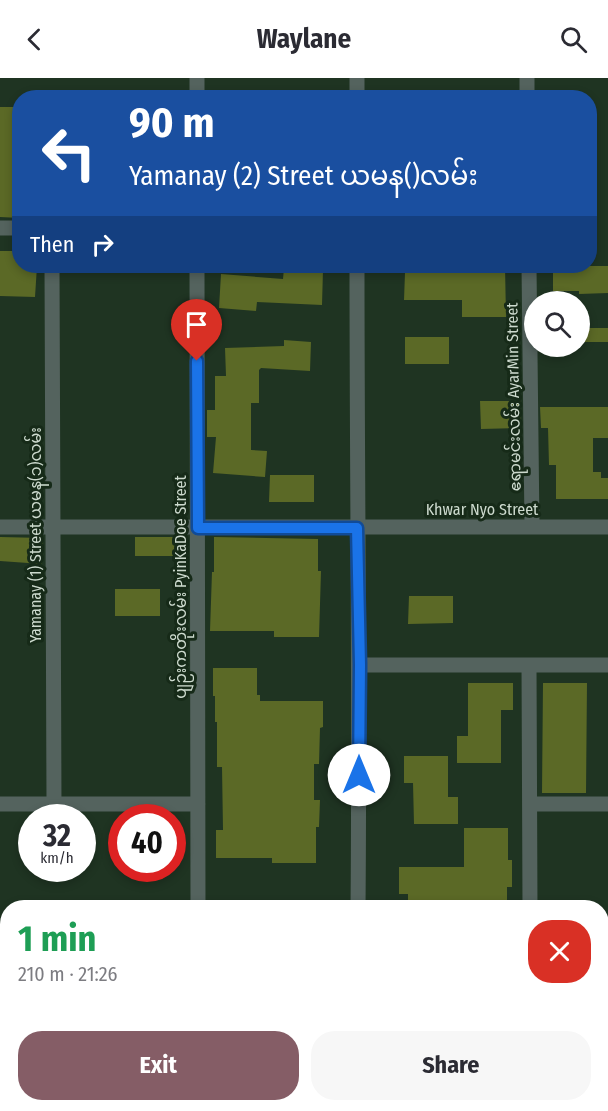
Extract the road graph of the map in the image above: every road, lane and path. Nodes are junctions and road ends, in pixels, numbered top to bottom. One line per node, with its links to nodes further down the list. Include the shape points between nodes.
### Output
1 (52, 273): 6 (street, Yamanay (1) Street ယမန(၁)လမ်း)
2 (197, 273): 9 (street, ပျဉ်းကတိုးလမ်း PyinKaDoe Street)
3 (357, 273): 10 (street)
4 (529, 273): 7 (street, ဧရာမင်းလမ်း AyarMin Street)
5 (0, 527): 6 (street, Khwar Nyo Street)
6 (53, 527): 9 (street, Khwar Nyo Street); 16 (street, Yamanay (1) Street ယမန(၁)လမ်း)
7 (532, 527): 8 (street, Khwar Nyo Street); 10 (street, Khwar Nyo Street)
8 (608, 527)
9 (198, 528): 10 (street, Khwar Nyo Street); 18 (street, ပျဉ်းကတိုးလမ်း PyinKaDoe Street)
10 (357, 528): 11 (street)
11 (360, 665): 12 (street); 22 (street)
12 (529, 665): 13 (street); 19 (street)
13 (608, 665)
14 (0, 804): 15 (street)
15 (18, 804)
16 (54, 804)
17 (96, 804): 18 (street)
18 (198, 804): 21 (street, ပျဉ်းကတိုးလမ်း PyinKaDoe Street)
19 (530, 804): 20 (street); 23 (street)
20 (608, 804)
21 (198, 900)
22 (358, 900)
23 (530, 900)

